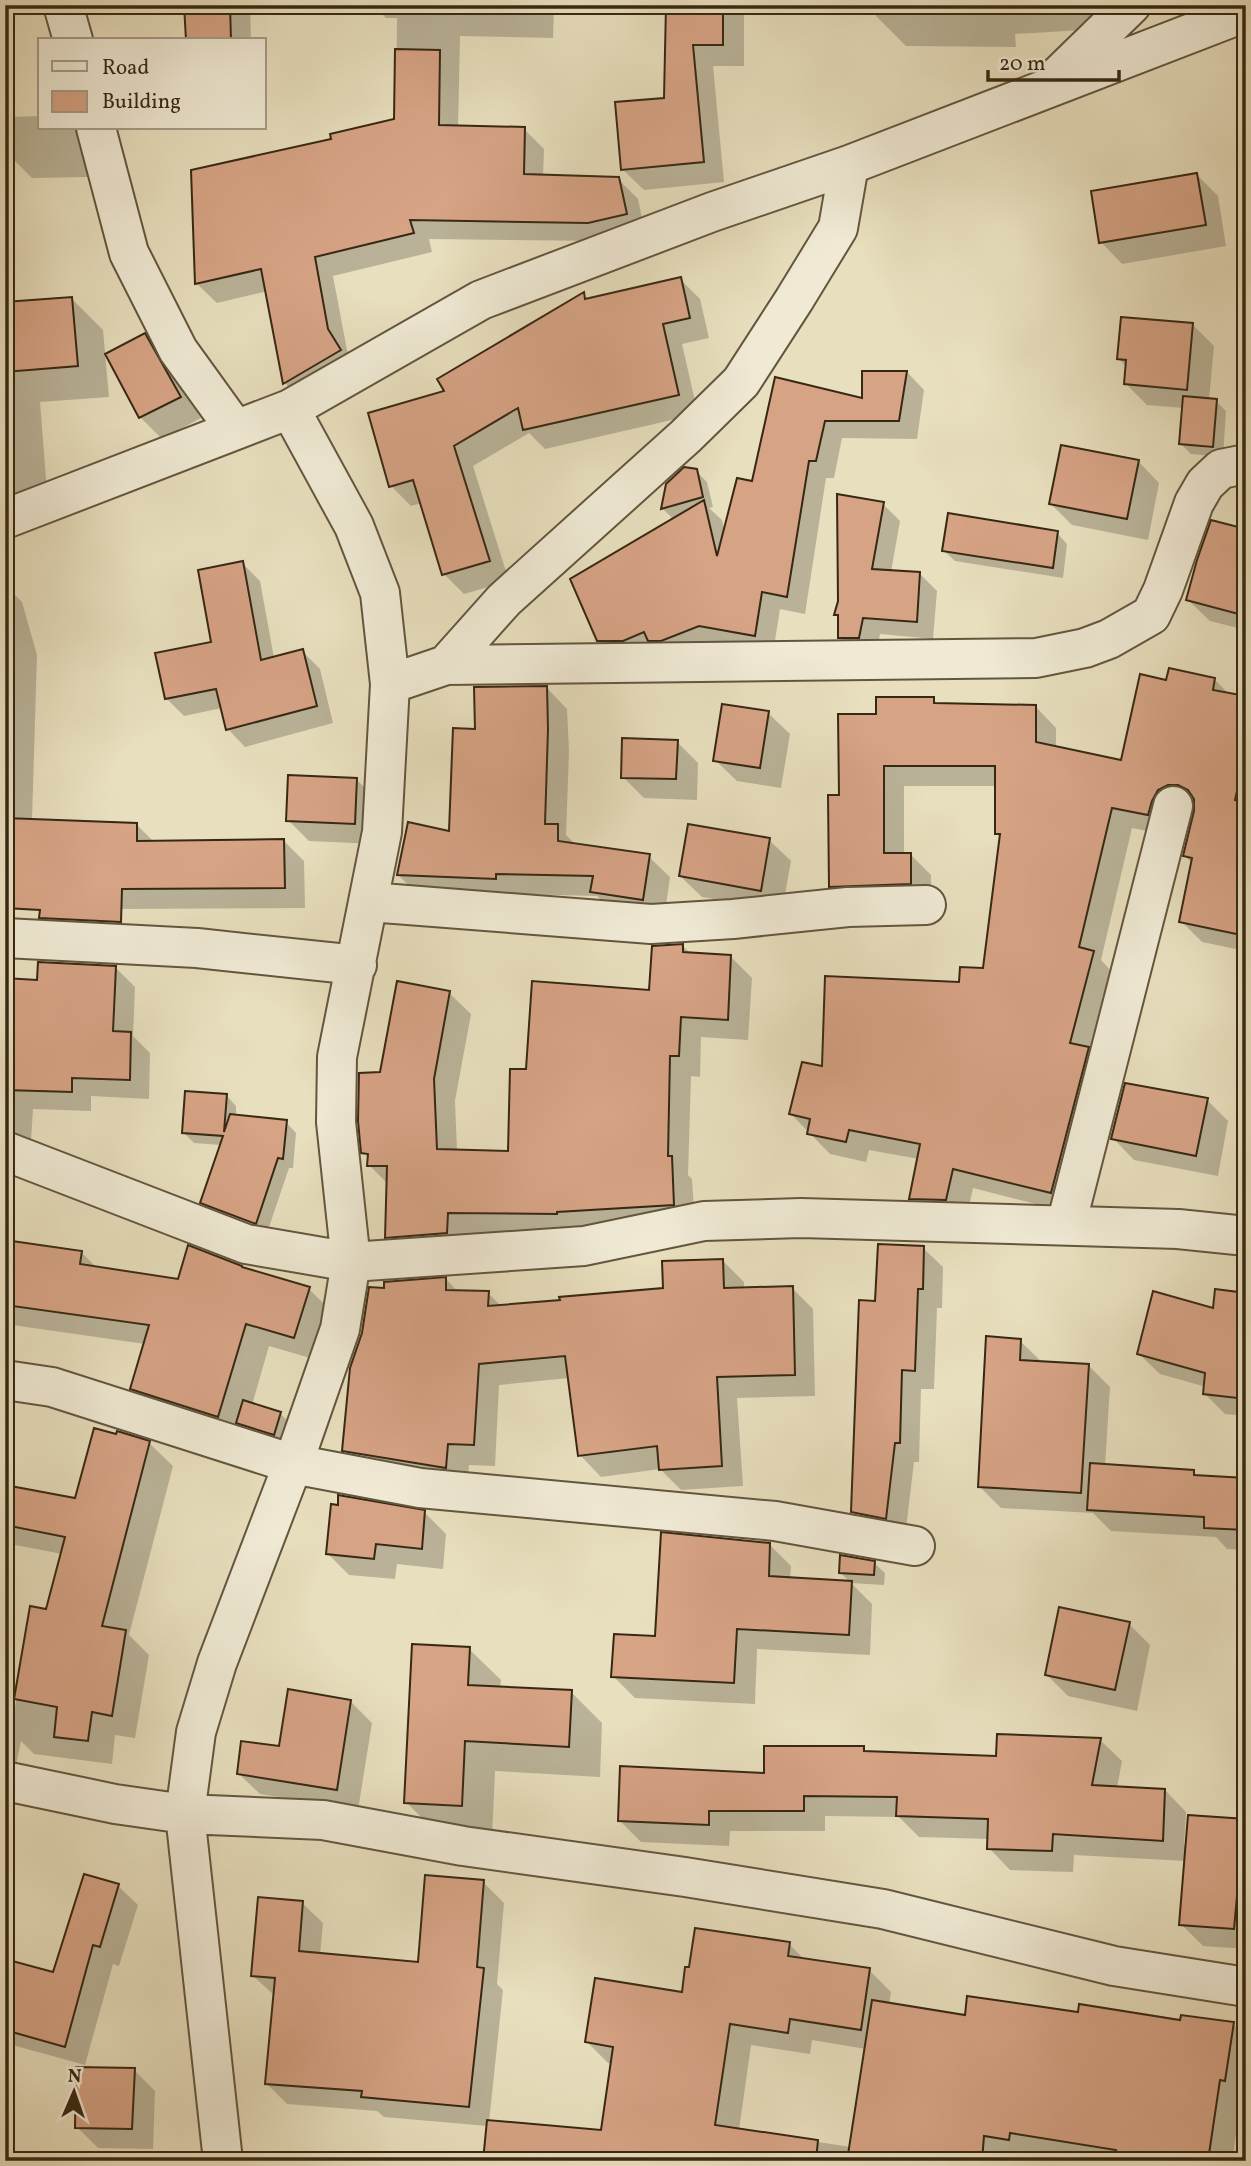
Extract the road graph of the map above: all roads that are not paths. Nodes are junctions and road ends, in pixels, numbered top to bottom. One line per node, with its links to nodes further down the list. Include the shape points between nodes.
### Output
1 (64, 5): 4 (street)
2 (1131, 5): 5 (street)
3 (1246, 12): 5 (street)
4 (72, 38)
5 (1045, 88): 7 (street)
6 (97, 130): 9 (street, via 128,253 178,351)
7 (849, 165): 8 (street, via 481,300); 12 (street, via 838,228 741,382 504,600)
8 (290, 408): 9 (street); 13 (street, via 354,526 380,593)
9 (234, 429): 11 (street)
10 (1246, 464): 12 (street, via 1221,469 1205,484 1151,615 1085,648 1036,658)
11 (5, 519)
12 (446, 664): 13 (street)
13 (390, 684): 15 (street, via 382,832)
14 (1173, 806): 20 (street)
15 (369, 902): 16 (street, via 651,924); 18 (street)
16 (926, 905)
17 (5, 938): 18 (street, via 197,948)
18 (357, 965): 22 (street, via 337,1057 336,1122)
19 (5, 1151): 22 (street, via 246,1244)
20 (1066, 1225): 21 (street); 22 (street, via 801,1218 704,1221 584,1246)
21 (1246, 1236)
22 (351, 1262): 24 (street, via 340,1329)
23 (5, 1380): 24 (street, via 52,1387)
24 (293, 1464): 25 (street, via 420,1488 775,1521); 27 (street, via 217,1663 200,1720)
25 (915, 1546)
26 (5, 1781): 27 (street)
27 (185, 1814): 28 (street, via 323,1820 463,1846 883,1909 1114,1966); 29 (street)
28 (1246, 1987)
29 (223, 2161)

